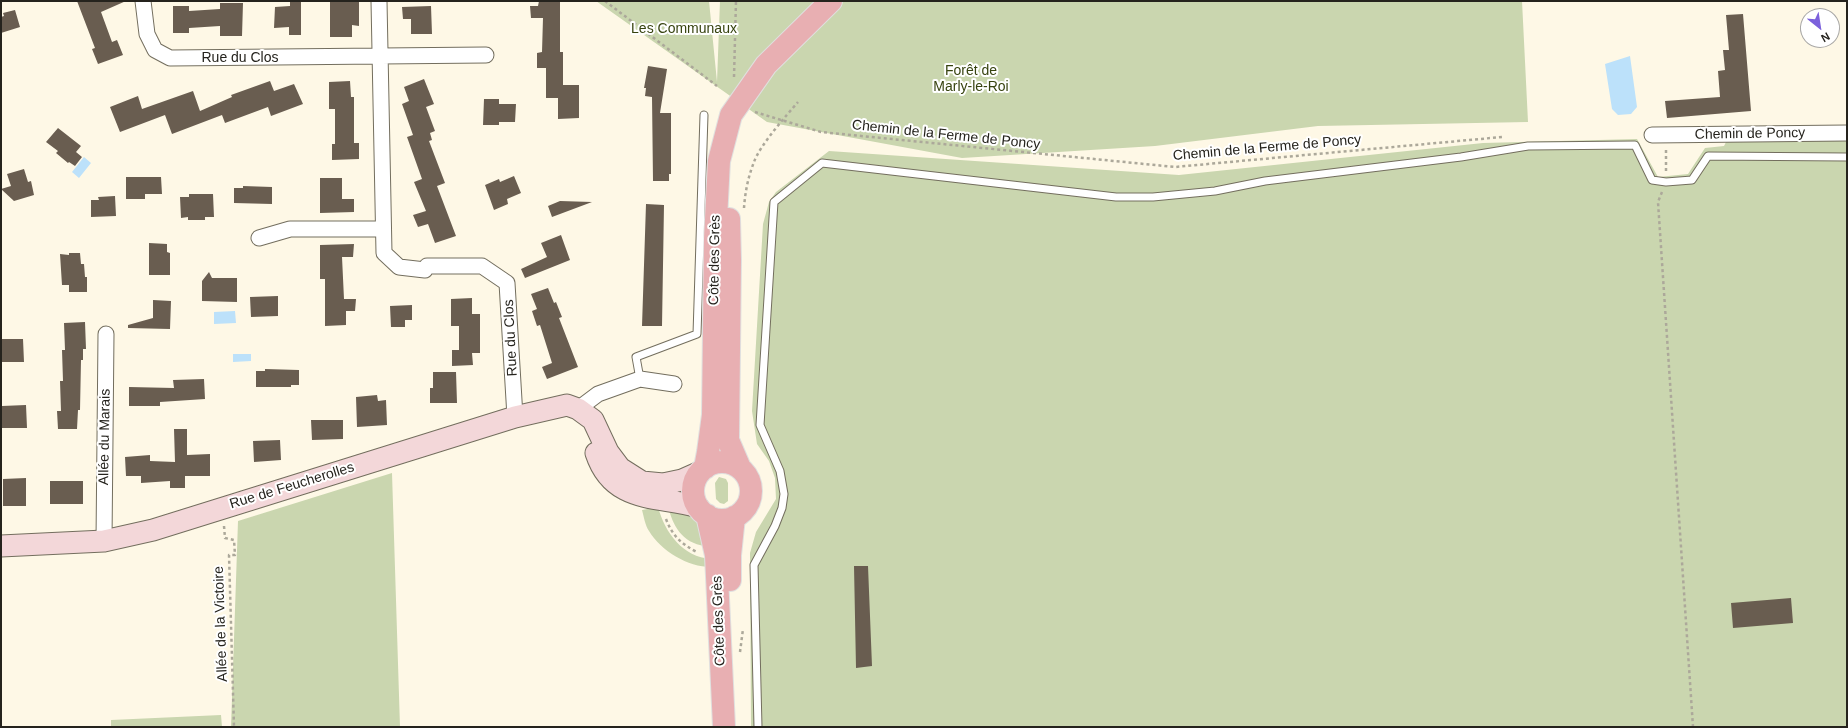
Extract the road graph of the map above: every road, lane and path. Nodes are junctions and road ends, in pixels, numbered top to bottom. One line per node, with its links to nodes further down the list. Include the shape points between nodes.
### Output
1 (143, 1): 7 (street, Rue du Clos, via 147,34 155,50 170,58)
2 (379, 1): 7 (street, Rue du Clos)
3 (605, 1): 10 (path)
4 (736, 1): 9 (path)
5 (831, 1): 8 (main road, Côte des Grès)
6 (486, 55): 7 (street, Rue du Clos)
7 (379, 57): 21 (street, Rue du Clos)
8 (766, 65): 12 (main road, Côte des Grès); 29 (main road, Côte des Grès, via 731,115 719,161 714,239 713,415 708,452)
9 (734, 79)
10 (717, 86)
11 (798, 102): 14 (path)
12 (744, 108): 14 (path, Chemin de la Ferme de Poncy); 28 (main road, Côte des Grès, via 730,151 727,185 730,260 728,440)
13 (704, 115): 24 (lane, via 697,334 636,357)
14 (782, 120): 17 (path, Chemin de la Ferme de Poncy, via 821,132 1176,167); 20 (path, via 754,161 748,182)
15 (1847, 133): 16 (street, Chemin de Poncy)
16 (1659, 135): 19 (path)
17 (1509, 137)
18 (1847, 157): 19 (lane, via 1708,156 1692,180)
19 (1666, 182): 42 (lane, via 1652,180 1635,144 1528,146 1461,157 1265,181 1215,191 1153,197 1116,197 822,163 774,202 760,425 780,471 784,494 775,526 754,565); 43 (path, via 1658,202)
20 (744, 215)
21 (383, 229): 22 (street, via 290,229); 27 (street, Rue du Clos, via 384,253 399,267 425,270 427,266 482,266 507,283)
22 (259, 238)
23 (106, 334): 34 (street, Allée du Marais)
24 (640, 379): 25 (street); 26 (street, via 598,394)
25 (674, 384)
26 (580, 411): 27 (street, Rue de Feucherolles, via 567,406); 29 (street, via 593,420 608,452 620,468 642,482 663,484 682,480); 31 (street, via 598,461 611,480 628,492)
27 (515, 417): 30 (street, Rue de Feucherolles)
28 (740, 468): 29 (main road, via 723,462 713,463); 33 (main road, via 747,476 750,494 748,504)
29 (702, 470): 31 (main road, via 694,483 693,492)
30 (222, 508): 34 (street, Rue de Feucherolles, via 153,530); 39 (path, Allée de la Victoire, via 225,538 234,540 235,555 229,556)
31 (703, 511): 33 (main road, via 716,519); 40 (main road, Côte des Grès, via 716,555)
32 (665, 512): 36 (path, via 675,537)
33 (734, 517): 41 (main road, Côte des Grès, via 730,555)
34 (104, 541): 35 (street, Rue de Feucherolles)
35 (1, 546)
36 (701, 554)
37 (744, 623): 38 (path)
38 (740, 653)
39 (234, 727)
40 (724, 727)
41 (730, 727)
42 (758, 727)
43 (1693, 727)

